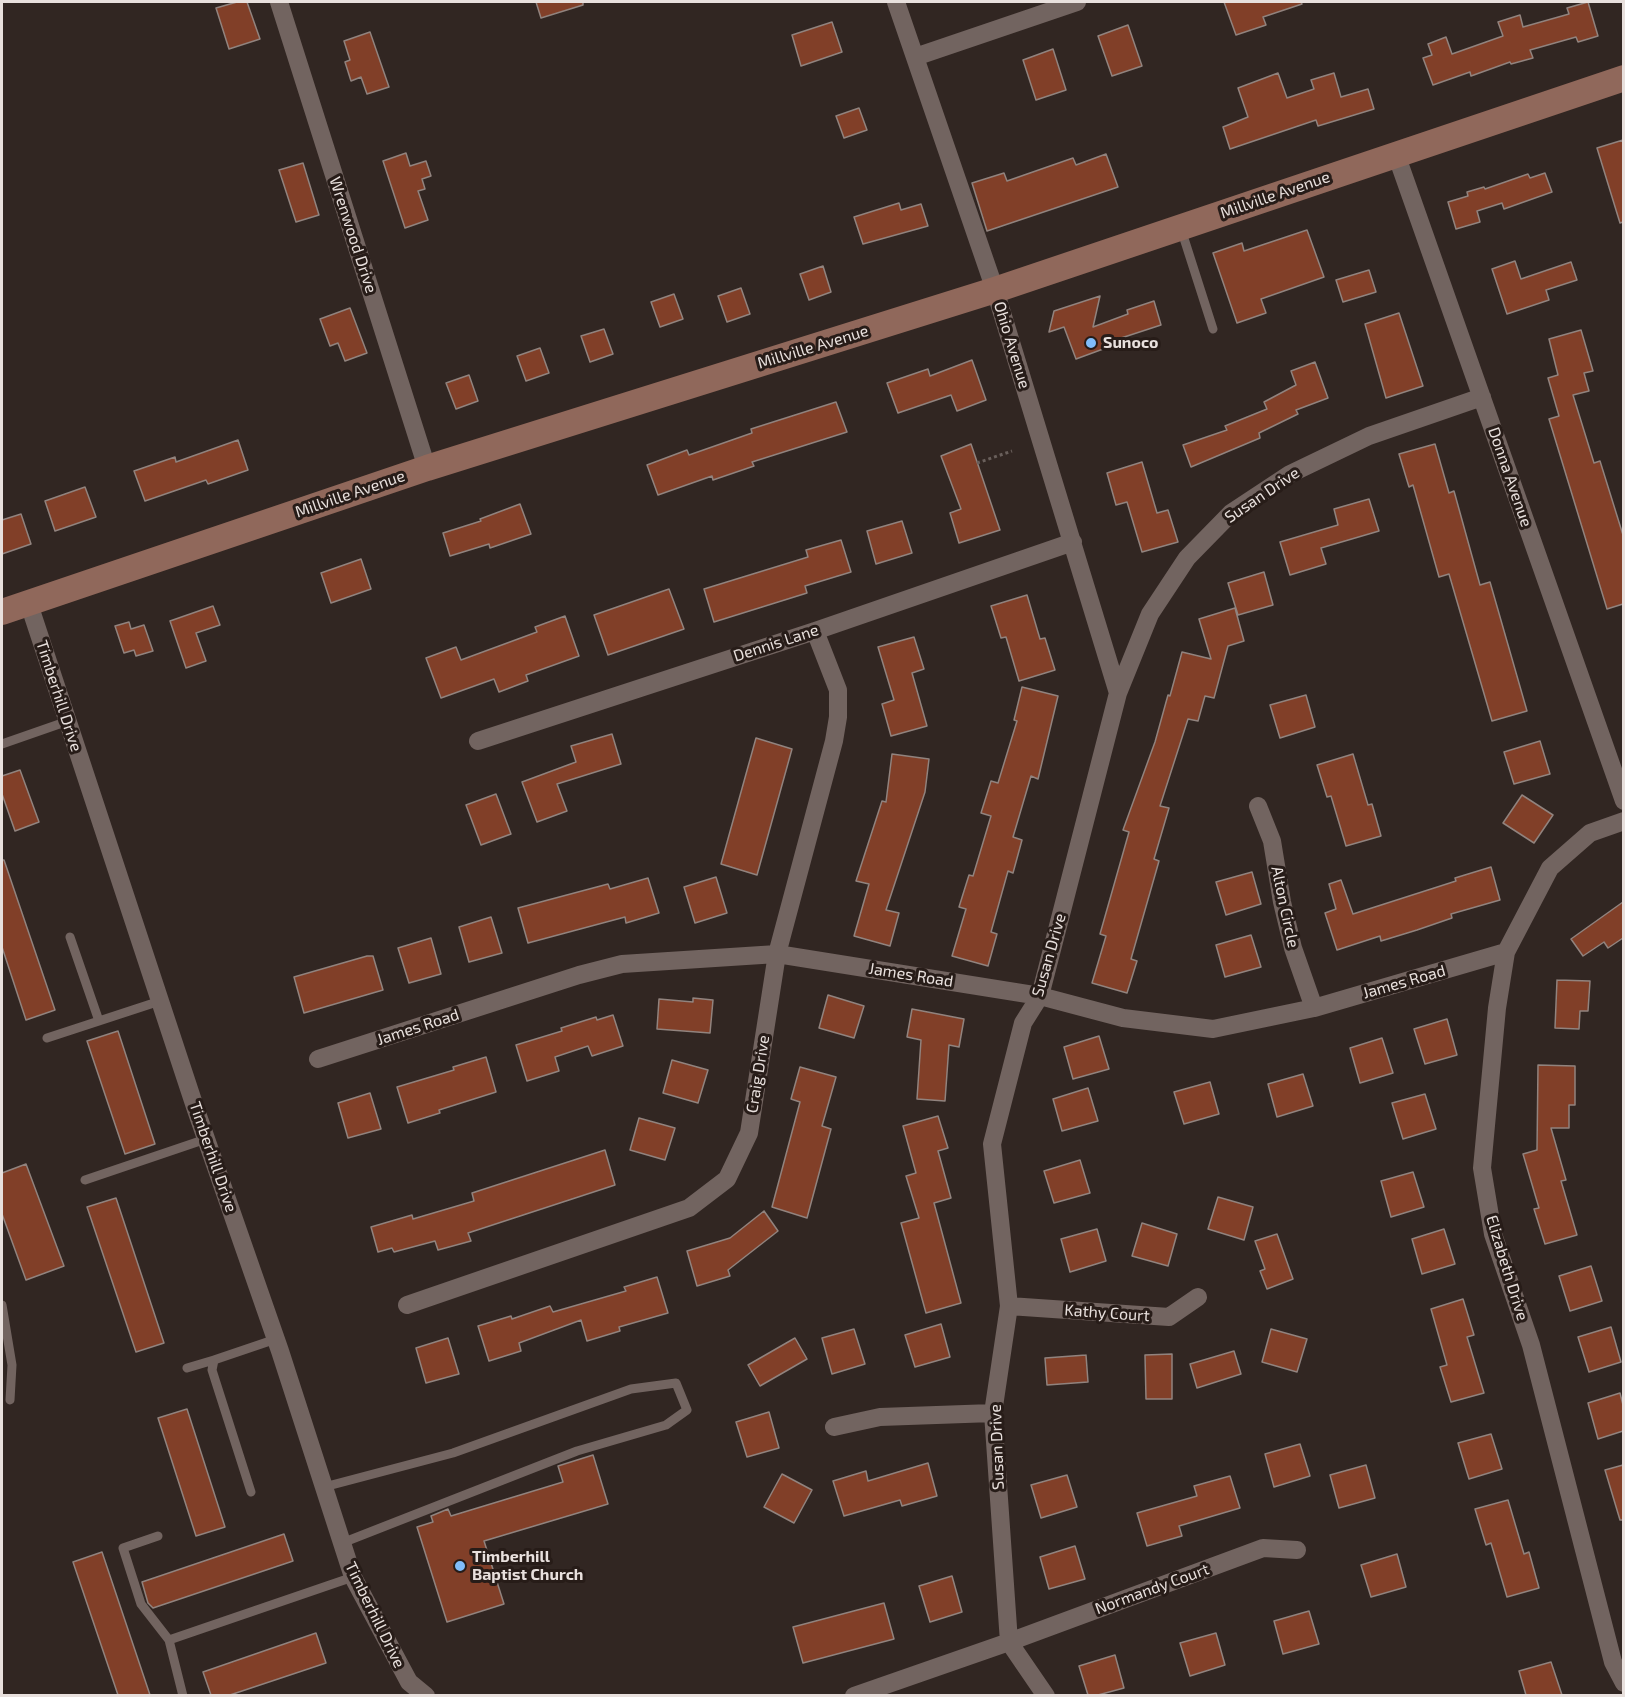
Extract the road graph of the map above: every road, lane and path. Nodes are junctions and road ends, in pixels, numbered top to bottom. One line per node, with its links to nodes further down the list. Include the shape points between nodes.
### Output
1 (279, 2): 13 (street, Wrenwood Drive)
2 (896, 2): 4 (street, Ohio Avenue)
3 (1077, 2): 4 (street)
4 (915, 57): 8 (street, Ohio Avenue)
5 (1623, 78): 6 (main road, Millville Avenue)
6 (1396, 154): 7 (main road, Millville Avenue); 10 (street, Donna Avenue)
7 (1180, 227): 8 (main road, Millville Avenue); 9 (lane)
8 (995, 290): 13 (main road, Millville Avenue); 14 (street, Ohio Avenue)
9 (1213, 329)
10 (1482, 397): 18 (street, Susan Drive, via 1369,436 1290,474 1231,513 1188,558 1150,614); 22 (street, Donna Avenue)
11 (1012, 451): 12 (path)
12 (978, 463)
13 (427, 468): 15 (main road, Millville Avenue)
14 (1073, 542): 17 (street, Dennis Lane); 18 (street, Ohio Avenue)
15 (29, 604): 16 (main road, Millville Avenue); 19 (street, Timberhill Drive)
16 (2, 612)
17 (815, 631): 20 (street, Dennis Lane); 27 (street, Craig Drive, via 838,690 838,717)
18 (1118, 693): 28 (street, Susan Drive)
19 (68, 721): 21 (lane); 29 (street, Timberhill Drive)
20 (478, 741)
21 (2, 744)
22 (1623, 801)
23 (1258, 806): 30 (street, Alton Circle, via 1272,841 1293,948)
24 (1623, 821): 26 (street, Elizabeth Drive, via 1590,833 1550,868)
25 (70, 937): 31 (lane)
26 (1506, 952): 30 (street, James Road); 54 (street, Elizabeth Drive, via 1482,1168 1493,1234 1531,1345 1613,1662)
27 (777, 954): 28 (street, James Road); 33 (street, James Road, via 622,964); 38 (street, Craig Drive, via 749,1133 727,1179 689,1208)
28 (1040, 996): 30 (street, James Road, via 1123,1018 1213,1029); 39 (street, Susan Drive, via 1023,1023 992,1143)
29 (160, 1001): 31 (lane); 34 (street, Timberhill Drive)
30 (1314, 1008)
31 (99, 1021): 32 (lane)
32 (46, 1038)
33 (318, 1059)
34 (206, 1139): 35 (lane); 40 (street, Timberhill Drive)
35 (85, 1180)
36 (1198, 1297): 39 (street, Kathy Court, via 1169,1317)
37 (2, 1305): 43 (lane, via 12,1365)
38 (407, 1305)
39 (1009, 1306): 44 (street, Susan Drive)
40 (276, 1339): 41 (lane); 46 (street, Timberhill Drive)
41 (214, 1360): 42 (lane); 47 (lane, via 212,1370)
42 (187, 1368)
43 (10, 1400)
44 (993, 1413): 45 (street, via 879,1417); 53 (street, Susan Drive)
45 (834, 1427)
46 (324, 1487): 49 (street, Timberhill Drive); 49 (lane, via 453,1453 631,1389 676,1383 687,1410 666,1425 577,1451)
47 (251, 1492)
48 (158, 1536): 52 (lane, via 123,1548 141,1604)
49 (342, 1544): 51 (street, Timberhill Drive)
50 (1297, 1550): 53 (street, Normandy Court, via 1263,1548)
51 (353, 1577): 52 (lane); 56 (street, Timberhill Drive, via 409,1682)
52 (169, 1640): 55 (lane)
53 (1009, 1642): 57 (street, Normandy Court); 58 (street)
54 (1623, 1683)
55 (183, 1695)
56 (426, 1695)
57 (854, 1695)
58 (1046, 1695)

